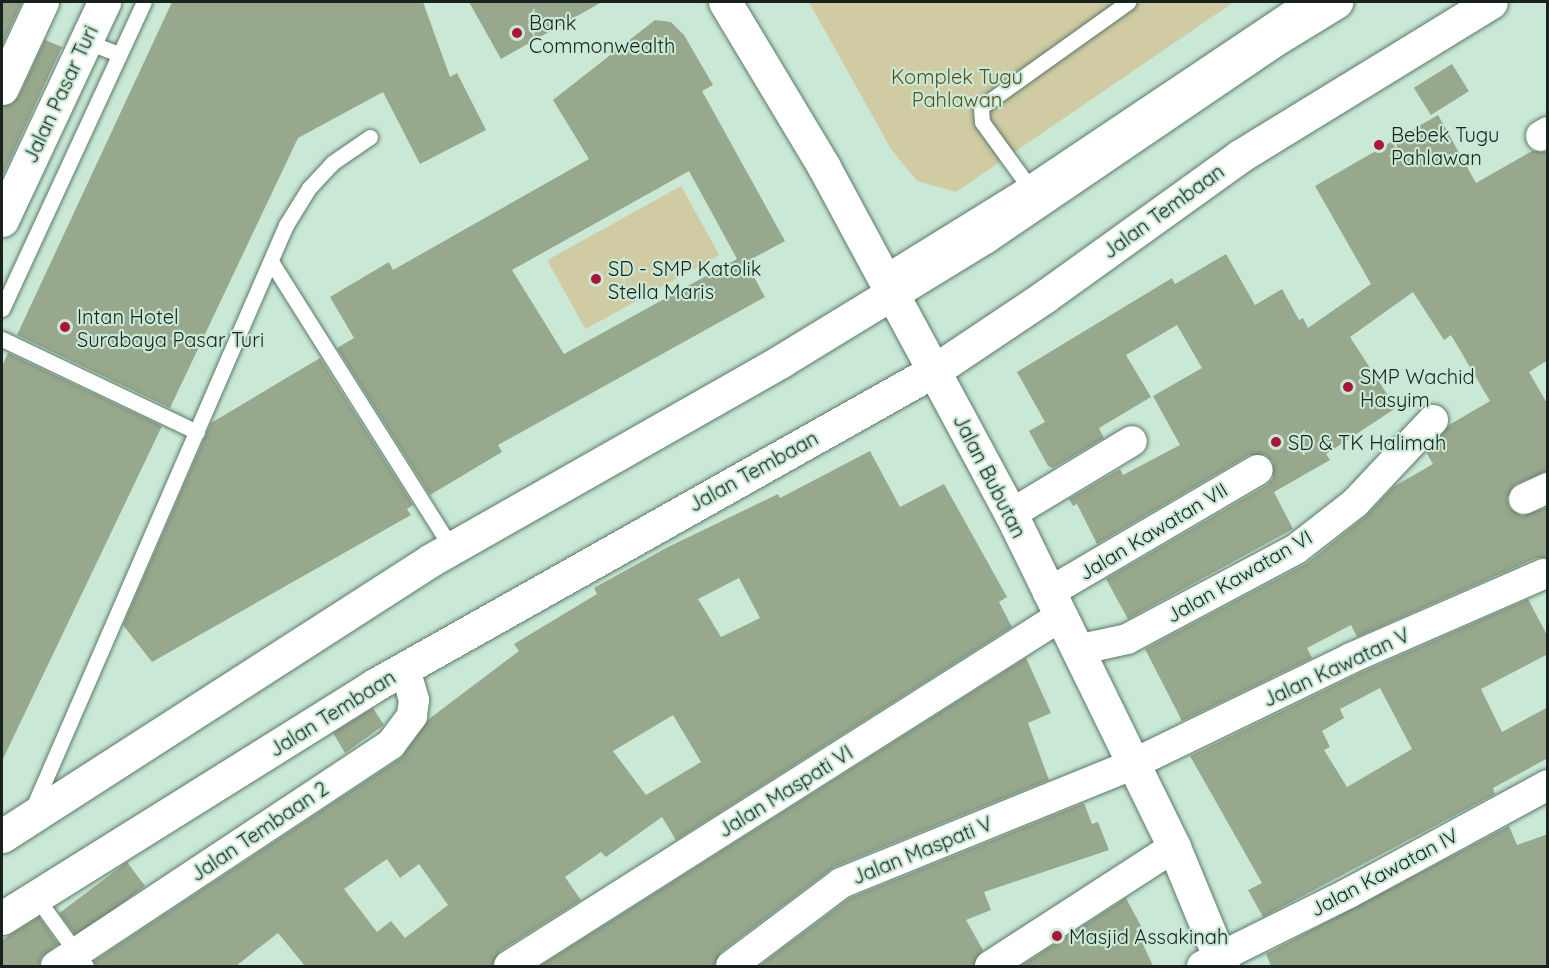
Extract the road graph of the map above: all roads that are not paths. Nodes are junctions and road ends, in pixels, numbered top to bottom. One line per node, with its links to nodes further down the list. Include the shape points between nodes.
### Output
1 (42, 2): 11 (main road)
2 (104, 2): 9 (main road, Jalan Pasar Turi)
3 (144, 2): 10 (lane)
4 (725, 2): 16 (main road, Jalan Bubutan)
5 (1128, 2): 13 (lane, via 981,107 982,122)
6 (1298, 2): 13 (lane)
7 (1336, 2): 13 (main road)
8 (1491, 2): 19 (main road, Jalan Tembaan, via 1240,156)
9 (85, 41): 10 (lane); 14 (main road, Jalan Pasar Turi)
10 (119, 54): 17 (lane)
11 (2, 88)
12 (370, 136): 15 (lane, via 332,163 309,188 286,225)
13 (1033, 192): 16 (main road)
14 (2, 220)
15 (272, 263): 21 (lane); 25 (lane)
16 (888, 283): 19 (main road, Jalan Bubutan); 25 (main road)
17 (2, 309)
18 (2, 339): 21 (lane)
19 (935, 370): 24 (main road, Jalan Bubutan); 29 (main road, Jalan Tembaan)
20 (1433, 420): 28 (street, Jalan Kawatan VI, via 1355,503 1296,549 1127,639)
21 (197, 432): 32 (lane)
22 (1132, 441): 24 (street)
23 (1258, 470): 27 (street, Jalan Kawatan VII)
24 (1011, 514): 27 (main road, Jalan Bubutan)
25 (452, 549): 32 (main road)
26 (1543, 574): 30 (street, Jalan Kawatan V, via 1351,658)
27 (1055, 605): 28 (main road, Jalan Bubutan); 38 (street, Jalan Maspati VI)
28 (1077, 650): 30 (main road, Jalan Bubutan)
29 (405, 668): 34 (main road, Jalan Tembaan); 36 (street, Jalan Tembaan 2, via 414,700 412,716 391,744)
30 (1131, 765): 33 (main road, Jalan Bubutan); 39 (street, Jalan Maspati V, via 841,884)
31 (1548, 785): 37 (street, Jalan Kawatan IV)
32 (14, 828)
33 (1174, 847): 37 (main road, Jalan Bubutan); 40 (street)
34 (36, 897): 35 (main road, Jalan Tembaan); 36 (lane)
35 (2, 918)
36 (73, 962)
37 (1215, 964)
38 (509, 966)
39 (731, 966)
40 (990, 966)

